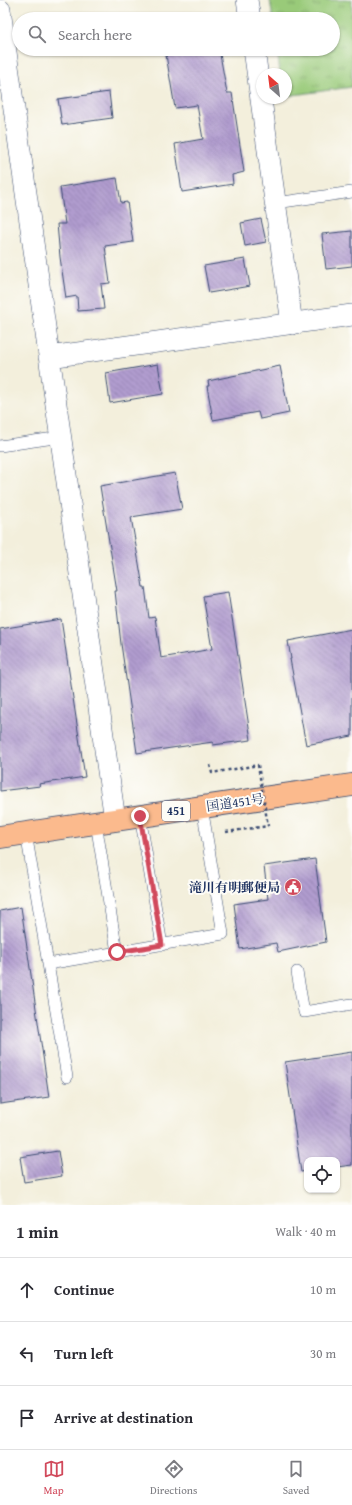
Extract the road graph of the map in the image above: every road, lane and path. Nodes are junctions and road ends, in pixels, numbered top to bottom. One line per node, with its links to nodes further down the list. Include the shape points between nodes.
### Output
1 (247, 0): 3 (street)
2 (0, 10): 9 (street)
3 (249, 12)
4 (255, 56): 6 (street)
5 (352, 192): 6 (lane)
6 (276, 203): 8 (street)
7 (352, 315): 8 (street)
8 (292, 324): 9 (street)
9 (49, 356): 10 (street)
10 (60, 437): 11 (lane); 16 (street)
11 (0, 446)
12 (210, 765): 17 (path, bridge, via 212,773 258,765 268,826)
13 (352, 785): 14 (highway, 国道451号 / 451)
14 (202, 807): 15 (highway, 国道451号 / 451); 20 (lane, via 223,934)
15 (140, 816): 16 (highway, 国道451号 / 451); 20 (lane)
16 (105, 821): 18 (highway, 国道451号 / 451); 21 (lane)
17 (226, 832)
18 (26, 833): 19 (highway, 国道451号 / 451); 22 (lane)
19 (0, 837)
20 (162, 945): 21 (lane)
21 (117, 952): 22 (lane)
22 (48, 964): 25 (lane)
23 (297, 972): 24 (lane, via 304,1012)
24 (352, 1004)
25 (67, 1077)

